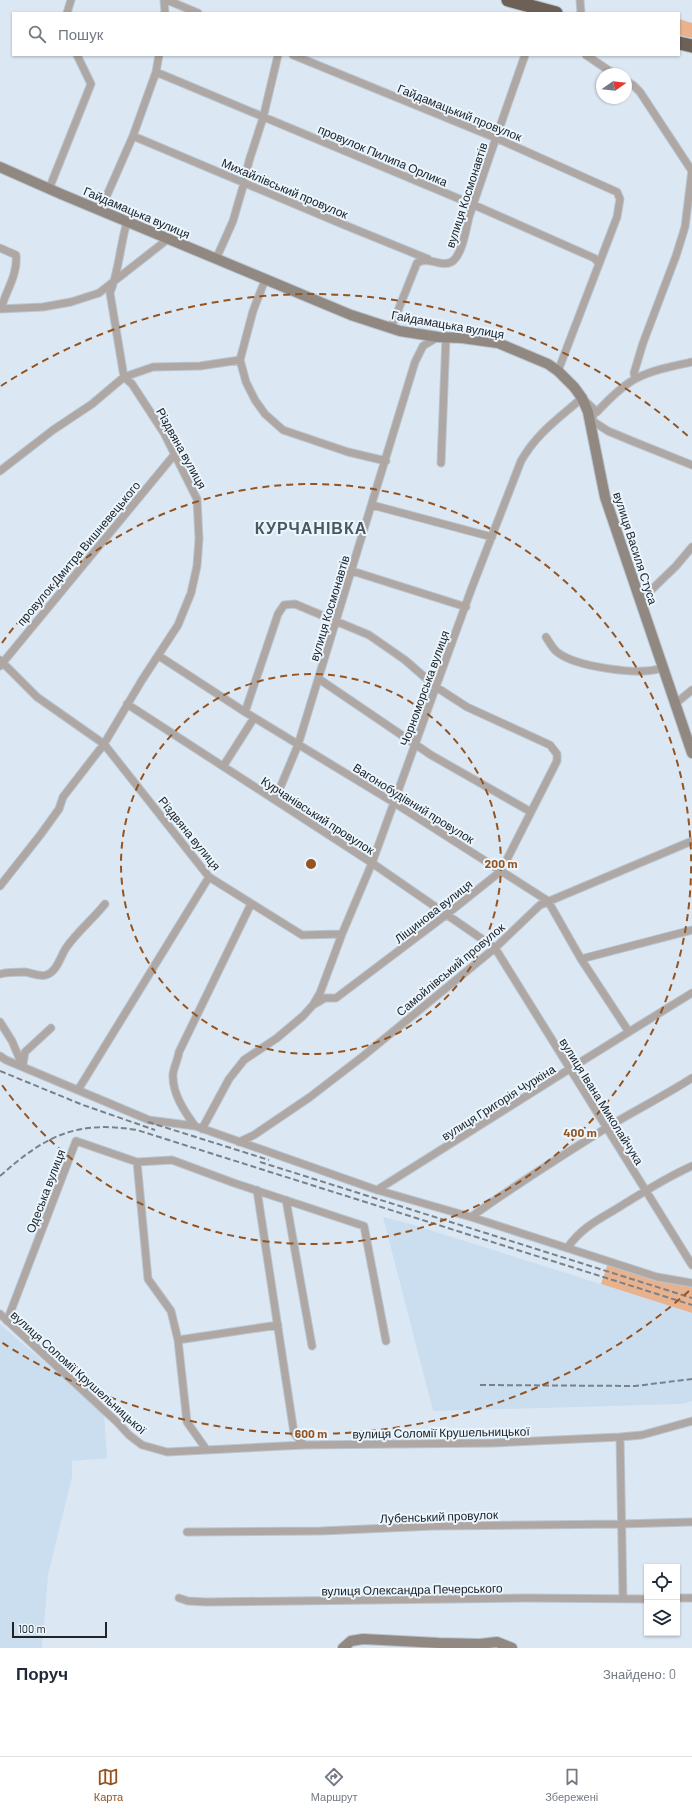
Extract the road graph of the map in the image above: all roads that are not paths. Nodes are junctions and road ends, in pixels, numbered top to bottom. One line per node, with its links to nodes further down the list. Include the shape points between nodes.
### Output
1 (71, 0): 6 (street)
2 (164, 0): 7 (street)
3 (167, 0): 8 (street)
4 (508, 0): 9 (highway)
5 (580, 0): 10 (street)
6 (67, 12)
7 (164, 12)
8 (196, 12)
9 (544, 12)
10 (581, 12)
11 (680, 43): 12 (highway)
12 (692, 46)
13 (77, 56): 28 (street, via 91,84)
14 (159, 56): 20 (street)
15 (278, 56): 22 (street)
16 (295, 56): 24 (street, Гайдамацький провулок)
17 (525, 56): 24 (street, вулиця Космонавтів)
18 (587, 56): 19 (street)
19 (605, 68)
20 (156, 72): 22 (street, провулок Пилипа Орлика); 23 (street)
21 (632, 84): 26 (street, via 640,92)
22 (263, 118): 27 (street); 29 (street, провулок Пилипа Орлика)
23 (133, 136): 27 (street, Михайлівський провулок); 30 (street)
24 (496, 138): 29 (street, вулиця Космонавтів); 36 (street, Гайдамацький провулок, via 617,192 620,206)
25 (0, 168): 28 (main road, Гайдамацька вулиця)
26 (692, 171): 46 (street, via 685,228 643,343 634,373)
27 (244, 183): 34 (street, via 233,221); 35 (street, Михайлівський провулок)
28 (49, 189): 30 (main road, Гайдамацька вулиця)
29 (474, 205): 35 (street, вулиця Космонавтів, via 453,261 448,264); 36 (street, провулок Пилипа Орлика, via 594,258)
30 (100, 210): 31 (main road, Гайдамацька вулиця)
31 (127, 222): 32 (main road, Гайдамацька вулиця); 38 (street)
32 (168, 239): 34 (main road, Гайдамацька вулиця); 38 (street)
33 (0, 248): 39 (street, via 16,255 17,266)
34 (216, 259): 37 (main road, Гайдамацька вулиця)
35 (430, 260): 40 (street, via 420,261 414,269)
36 (598, 263): 44 (street)
37 (265, 280): 40 (main road, Гайдамацька вулиця, via 351,315); 42 (street, via 253,311)
38 (115, 281): 39 (street, via 98,293 71,302 43,307); 45 (street, via 110,293)
39 (0, 309)
40 (391, 328): 41 (main road, Гайдамацька вулиця)
41 (442, 337): 44 (main road, Гайдамацька вулиця, via 498,343); 50 (street, вулиця Космонавтів, via 423,346 415,362); 51 (street)
42 (240, 360): 45 (street, via 200,366 153,367); 50 (street, via 246,382 255,400 265,414 283,430 348,452)
43 (692, 362): 46 (street, via 667,367)
44 (558, 371): 47 (main road, Гайдамацька вулиця)
45 (124, 377): 49 (street, Різдвяна вулиця, via 142,398 164,433); 53 (street, via 92,404 52,430)
46 (635, 380): 48 (street, via 611,397)
47 (582, 398): 48 (main road, вулиця Василя Стуса); 55 (street, Чорноморська вулиця, via 549,425 530,445 521,461)
48 (594, 416): 52 (street, via 608,431); 59 (main road, вулиця Василя Стуса, via 598,467 604,497)
49 (174, 455): 63 (street, Різдвяна вулиця, via 198,499 200,519 197,566 192,592 178,625); 64 (street, провулок Дмитра Вишневецького)
50 (386, 461): 54 (street, вулиця Космонавтів)
51 (441, 463)
52 (692, 465)
53 (0, 471)
54 (372, 505): 55 (street); 58 (street, вулиця Космонавтів)
55 (492, 537): 60 (street, Чорноморська вулиця)
56 (692, 547): 57 (street)
57 (690, 556): 59 (street)
58 (352, 571): 60 (street); 61 (street, вулиця Космонавтів)
59 (640, 601): 65 (main road, вулиця Василя Стуса)
60 (466, 607): 67 (street, Чорноморська вулиця)
61 (337, 620): 66 (street, вулиця Космонавтів); 67 (street, Ліщинова вулиця, via 369,635 405,660); 71 (street, Ліщинова вулиця, via 295,604 284,605 278,614)
62 (546, 637): 65 (street, via 556,651 585,663 613,669 653,671)
63 (159, 656): 69 (street, Різдвяна вулиця); 71 (street, Вагонобудівний провулок)
64 (1, 663): 74 (street, Різдвяна вулиця, via 37,697)
65 (662, 668): 70 (main road, вулиця Василя Стуса)
66 (318, 679): 73 (street); 75 (street, вулиця Космонавтів)
67 (436, 687): 73 (street, Чорноморська вулиця); 80 (street, Ліщинова вулиця, via 467,707 550,745 557,754 556,762)
68 (692, 690): 70 (street)
69 (127, 704): 74 (street, Різдвяна вулиця); 77 (street, Курчанівський провулок)
70 (675, 704): 76 (main road, вулиця Василя Стуса)
71 (245, 712): 72 (street, Вагонобудівний провулок)
72 (254, 718): 75 (street, Вагонобудівний провулок); 77 (street)
73 (416, 743): 79 (street, Чорноморська вулиця); 80 (street, via 431,755)
74 (104, 744): 84 (street, Різдвяна вулиця); 85 (street, via 63,797 59,809 41,834)
75 (298, 745): 78 (street, вулиця Космонавтів); 79 (street, Вагонобудівний провулок)
76 (692, 753)
77 (224, 765): 78 (street, Курчанівський провулок)
78 (275, 800): 82 (street, Курчанівський провулок)
79 (393, 802): 82 (street, Чорноморська вулиця); 83 (street, Вагонобудівний провулок)
80 (531, 812): 83 (street, Ліщинова вулиця)
81 (692, 841): 86 (street, Самойлівський провулок)
82 (372, 863): 89 (street, Курчанівський провулок); 91 (street, Чорноморська вулиця)
83 (501, 871): 86 (street, Вагонобудівний провулок); 89 (street, Ліщинова вулиця)
84 (210, 877): 88 (street, Різдвяна вулиця); 104 (street)
85 (0, 886)
86 (548, 901): 92 (street, Самойлівський провулок); 93 (street, Вагонобудівний провулок)
87 (105, 904): 94 (street, via 91,922 77,932 54,970 46,975 25,972)
88 (252, 904): 91 (street, Різдвяна вулиця, via 302,935); 105 (street, via 180,1052 173,1074 181,1103)
89 (446, 915): 92 (street, Курчанівський провулок); 96 (street, Ліщинова вулиця, via 336,998 326,998)
90 (692, 930): 93 (street)
91 (342, 934): 96 (street, Чорноморська вулиця)
92 (495, 948): 102 (street, вулиця Івана Миколайчука); 107 (street, Самойлівський провулок, via 310,1097)
93 (581, 959): 99 (street, Вагонобудівний провулок)
94 (0, 974)
95 (692, 993): 99 (street, вулиця Григорія Чуркіна)
96 (313, 1005): 105 (street, Ліщинова вулиця, via 291,1026 236,1069)
97 (0, 1022): 101 (street)
98 (51, 1028): 101 (street, via 25,1052)
99 (629, 1032): 102 (street, вулиця Григорія Чуркіна)
100 (0, 1056): 101 (street)
101 (23, 1066): 104 (street)
102 (570, 1070): 106 (street, вулиця Івана Миколайчука); 111 (street, вулиця Григорія Чуркіна)
103 (692, 1078): 106 (street)
104 (78, 1090): 105 (street, via 149,1120)
105 (198, 1127): 107 (street)
106 (606, 1128): 112 (street, вулиця Івана Миколайчука); 114 (street)
107 (239, 1142): 111 (street)
108 (137, 1162): 110 (street, Одеська вулиця, via 172,1160); 119 (street, Одеська вулиця, via 76,1141); 121 (street, via 148,1279 171,1311)
109 (692, 1166): 112 (street)
110 (257, 1190): 113 (street, Одеська вулиця); 120 (street)
111 (377, 1190): 114 (street)
112 (646, 1190): 115 (street, via 589,1225 576,1235); 116 (street, вулиця Івана Миколайчука)
113 (286, 1200): 122 (street, Одеська вулиця, via 364,1226); 123 (street)
114 (471, 1217): 115 (street)
115 (568, 1247): 117 (street, via 657,1277)
116 (692, 1265)
117 (692, 1283)
118 (0, 1314): 119 (street, вулиця Соломії Крушельницької)
119 (7, 1321): 127 (street, вулиця Соломії Крушельницької, via 142,1445 167,1452)
120 (278, 1325): 121 (street); 126 (street, via 294,1433)
121 (178, 1340): 127 (street, via 187,1422)
122 (386, 1341)
123 (312, 1346)
124 (692, 1421): 125 (street, вулиця Соломії Крушельницької, via 642,1435)
125 (620, 1437): 126 (street, вулиця Соломії Крушельницької, via 493,1443); 129 (street)
126 (304, 1445): 127 (street, вулиця Соломії Крушельницької)
127 (206, 1449)
128 (692, 1522): 129 (street, Лубенський провулок)
129 (621, 1524): 130 (street, Лубенський провулок); 134 (street)
130 (187, 1532)
131 (179, 1598): 134 (street, вулиця Олександра Печерського, via 206,1602)
132 (680, 1598): 133 (street)
133 (692, 1598)
134 (623, 1599): 135 (street, вулиця Олександра Печерського)
135 (644, 1599)
136 (343, 1648): 137 (main road, via 351,1641 363,1638 439,1643 498,1642)
137 (512, 1648)

